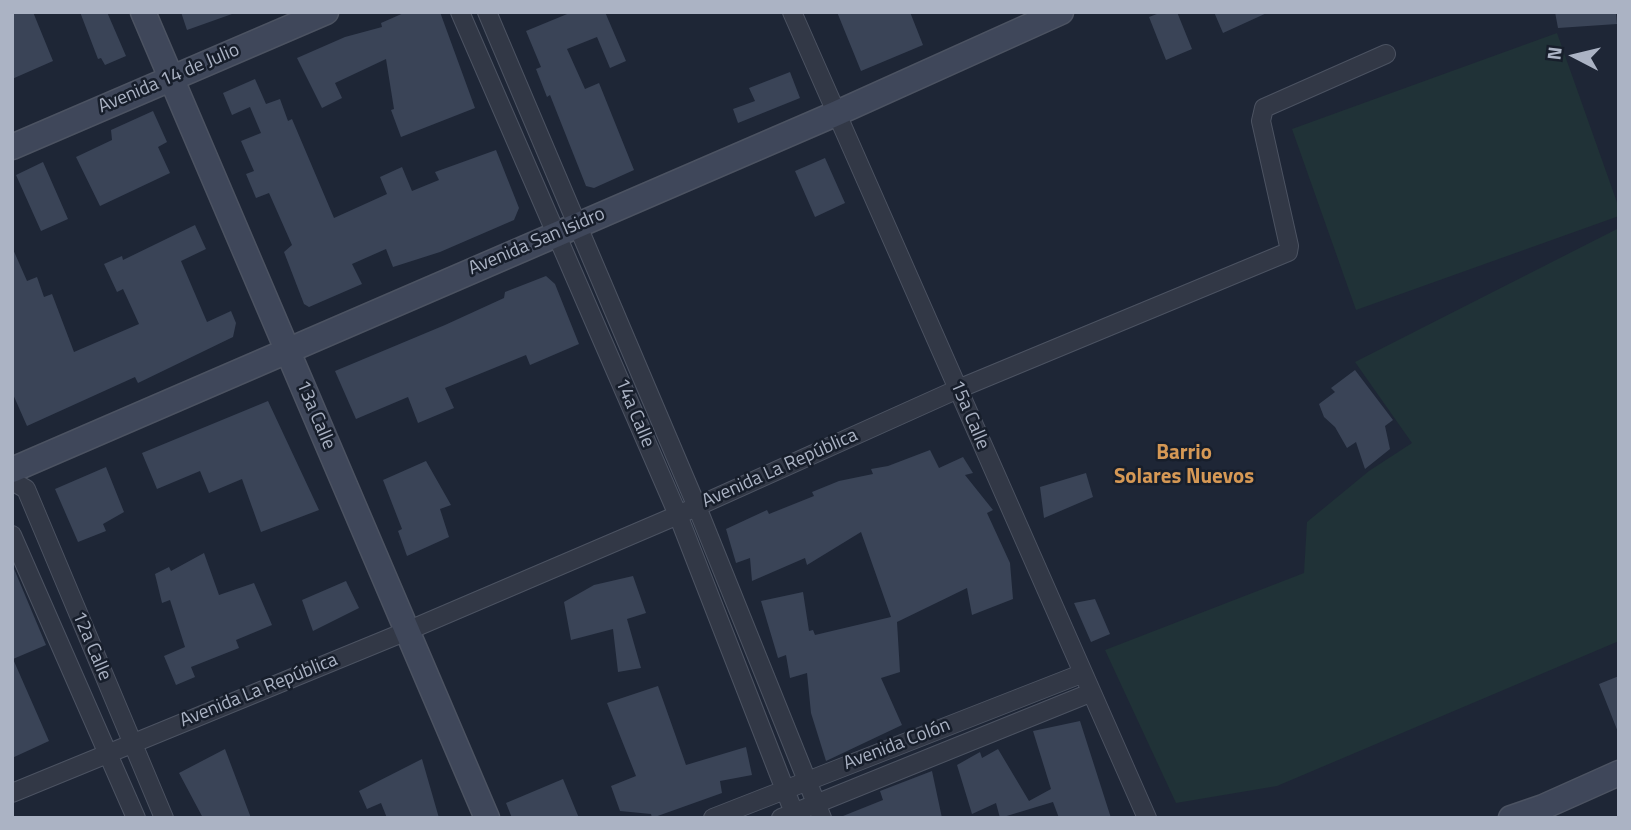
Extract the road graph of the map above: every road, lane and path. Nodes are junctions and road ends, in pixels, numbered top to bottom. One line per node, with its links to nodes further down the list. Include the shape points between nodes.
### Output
1 (143, 12): 8 (street, 13a Calle)
2 (326, 12): 8 (street, Avenida 14 de Julio)
3 (460, 12): 11 (street, 14a Calle)
4 (487, 12): 11 (street, 14a Calle)
5 (792, 12): 9 (street, 15a Calle)
6 (1061, 12): 9 (street, Avenida San Isidro)
7 (1386, 54): 13 (street, Avenida La República, via 1264,108 1261,121 1287,252)
8 (172, 78): 10 (street, Avenida 14 de Julio); 12 (street, 13a Calle)
9 (835, 114): 11 (street, Avenida San Isidro); 13 (street, 15a Calle)
10 (12, 146)
11 (567, 230): 12 (street, Avenida San Isidro); 16 (street, 14a Calle); 17 (street, 14a Calle)
12 (287, 349): 14 (street, Avenida San Isidro); 19 (street, 13a Calle)
13 (958, 389): 16 (street, Avenida La República); 20 (street, 15a Calle)
14 (12, 470)
15 (12, 481): 22 (street, 12a Calle, via 26,489)
16 (697, 507): 17 (street, Avenida La República); 25 (street, 14a Calle)
17 (678, 515): 19 (street, Avenida La República); 26 (street, 14a Calle)
18 (12, 535): 23 (street, 12a Calle)
19 (407, 631): 22 (street, Avenida La República); 32 (street, 13a Calle)
20 (1081, 674): 21 (street, 15a Calle); 25 (street, Avenida Colón)
21 (1090, 693): 28 (street, Avenida Colón); 34 (street, 15a Calle)
22 (131, 743): 23 (street, Avenida La República); 31 (street, 12a Calle)
23 (107, 752): 27 (street, Avenida La República); 30 (street, 12a Calle)
24 (1619, 772): 35 (street)
25 (806, 781): 26 (street, Avenida Colón); 28 (street, 14a Calle)
26 (784, 789): 29 (street, 14a Calle); 33 (street, Avenida Colón)
27 (12, 793)
28 (819, 810): 29 (street, Avenida Colón)
29 (790, 816)
30 (136, 818)
31 (164, 818)
32 (487, 818)
33 (713, 818)
34 (1147, 818)
35 (1511, 818)

